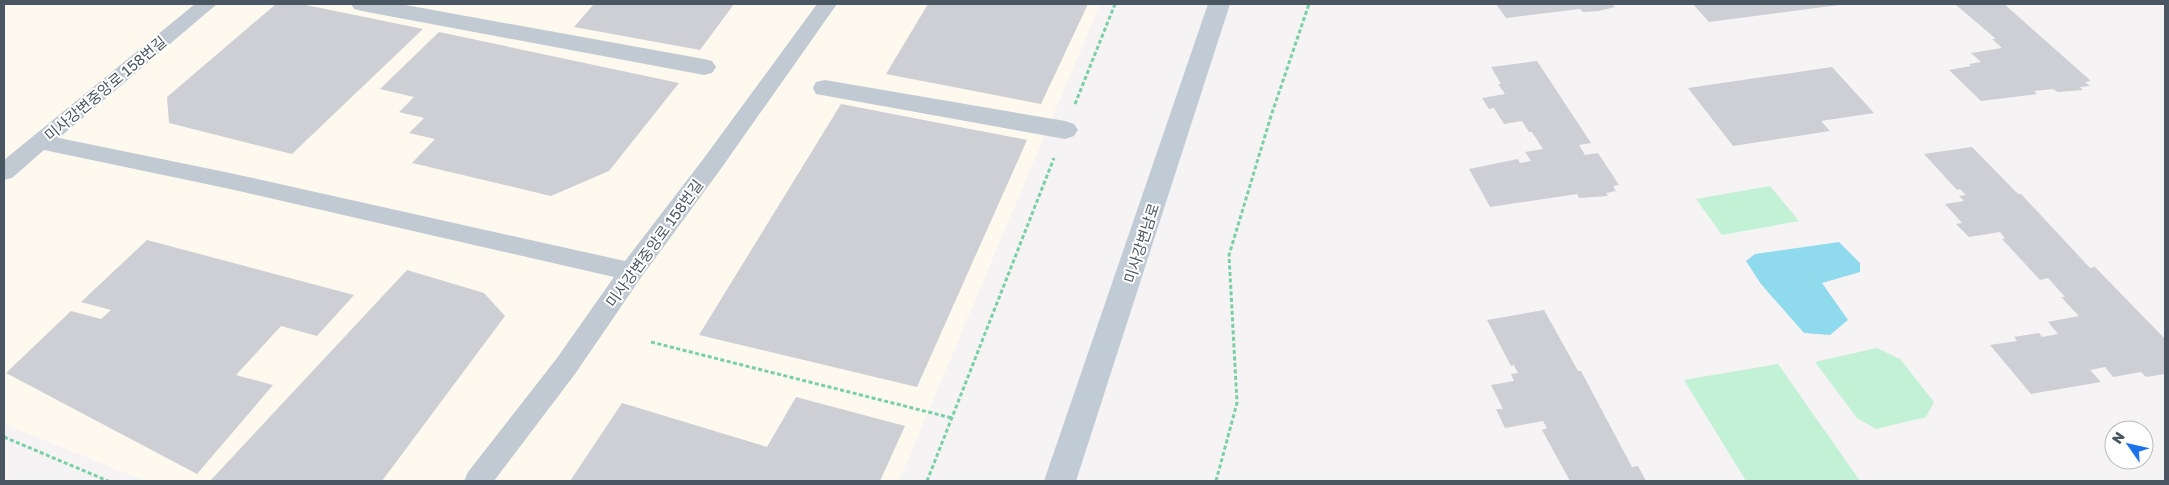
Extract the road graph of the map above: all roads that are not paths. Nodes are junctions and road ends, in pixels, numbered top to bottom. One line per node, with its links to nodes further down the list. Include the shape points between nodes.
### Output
1 (207, 4): 8 (lane, 미사강변중앙로 158번길)
2 (362, 4): 5 (street)
3 (827, 4): 10 (lane, 미사강변중앙로 158번길)
4 (1219, 4): 12 (main road, 미사강변남로)
5 (704, 67)
6 (825, 88): 7 (street)
7 (1065, 130)
8 (41, 142): 9 (lane, 미사강변중앙로 158번길); 10 (lane, via 230,181)
9 (4, 172)
10 (631, 272): 11 (lane, 미사강변중앙로 158번길, via 566,366)
11 (478, 481)
12 (1060, 481)

